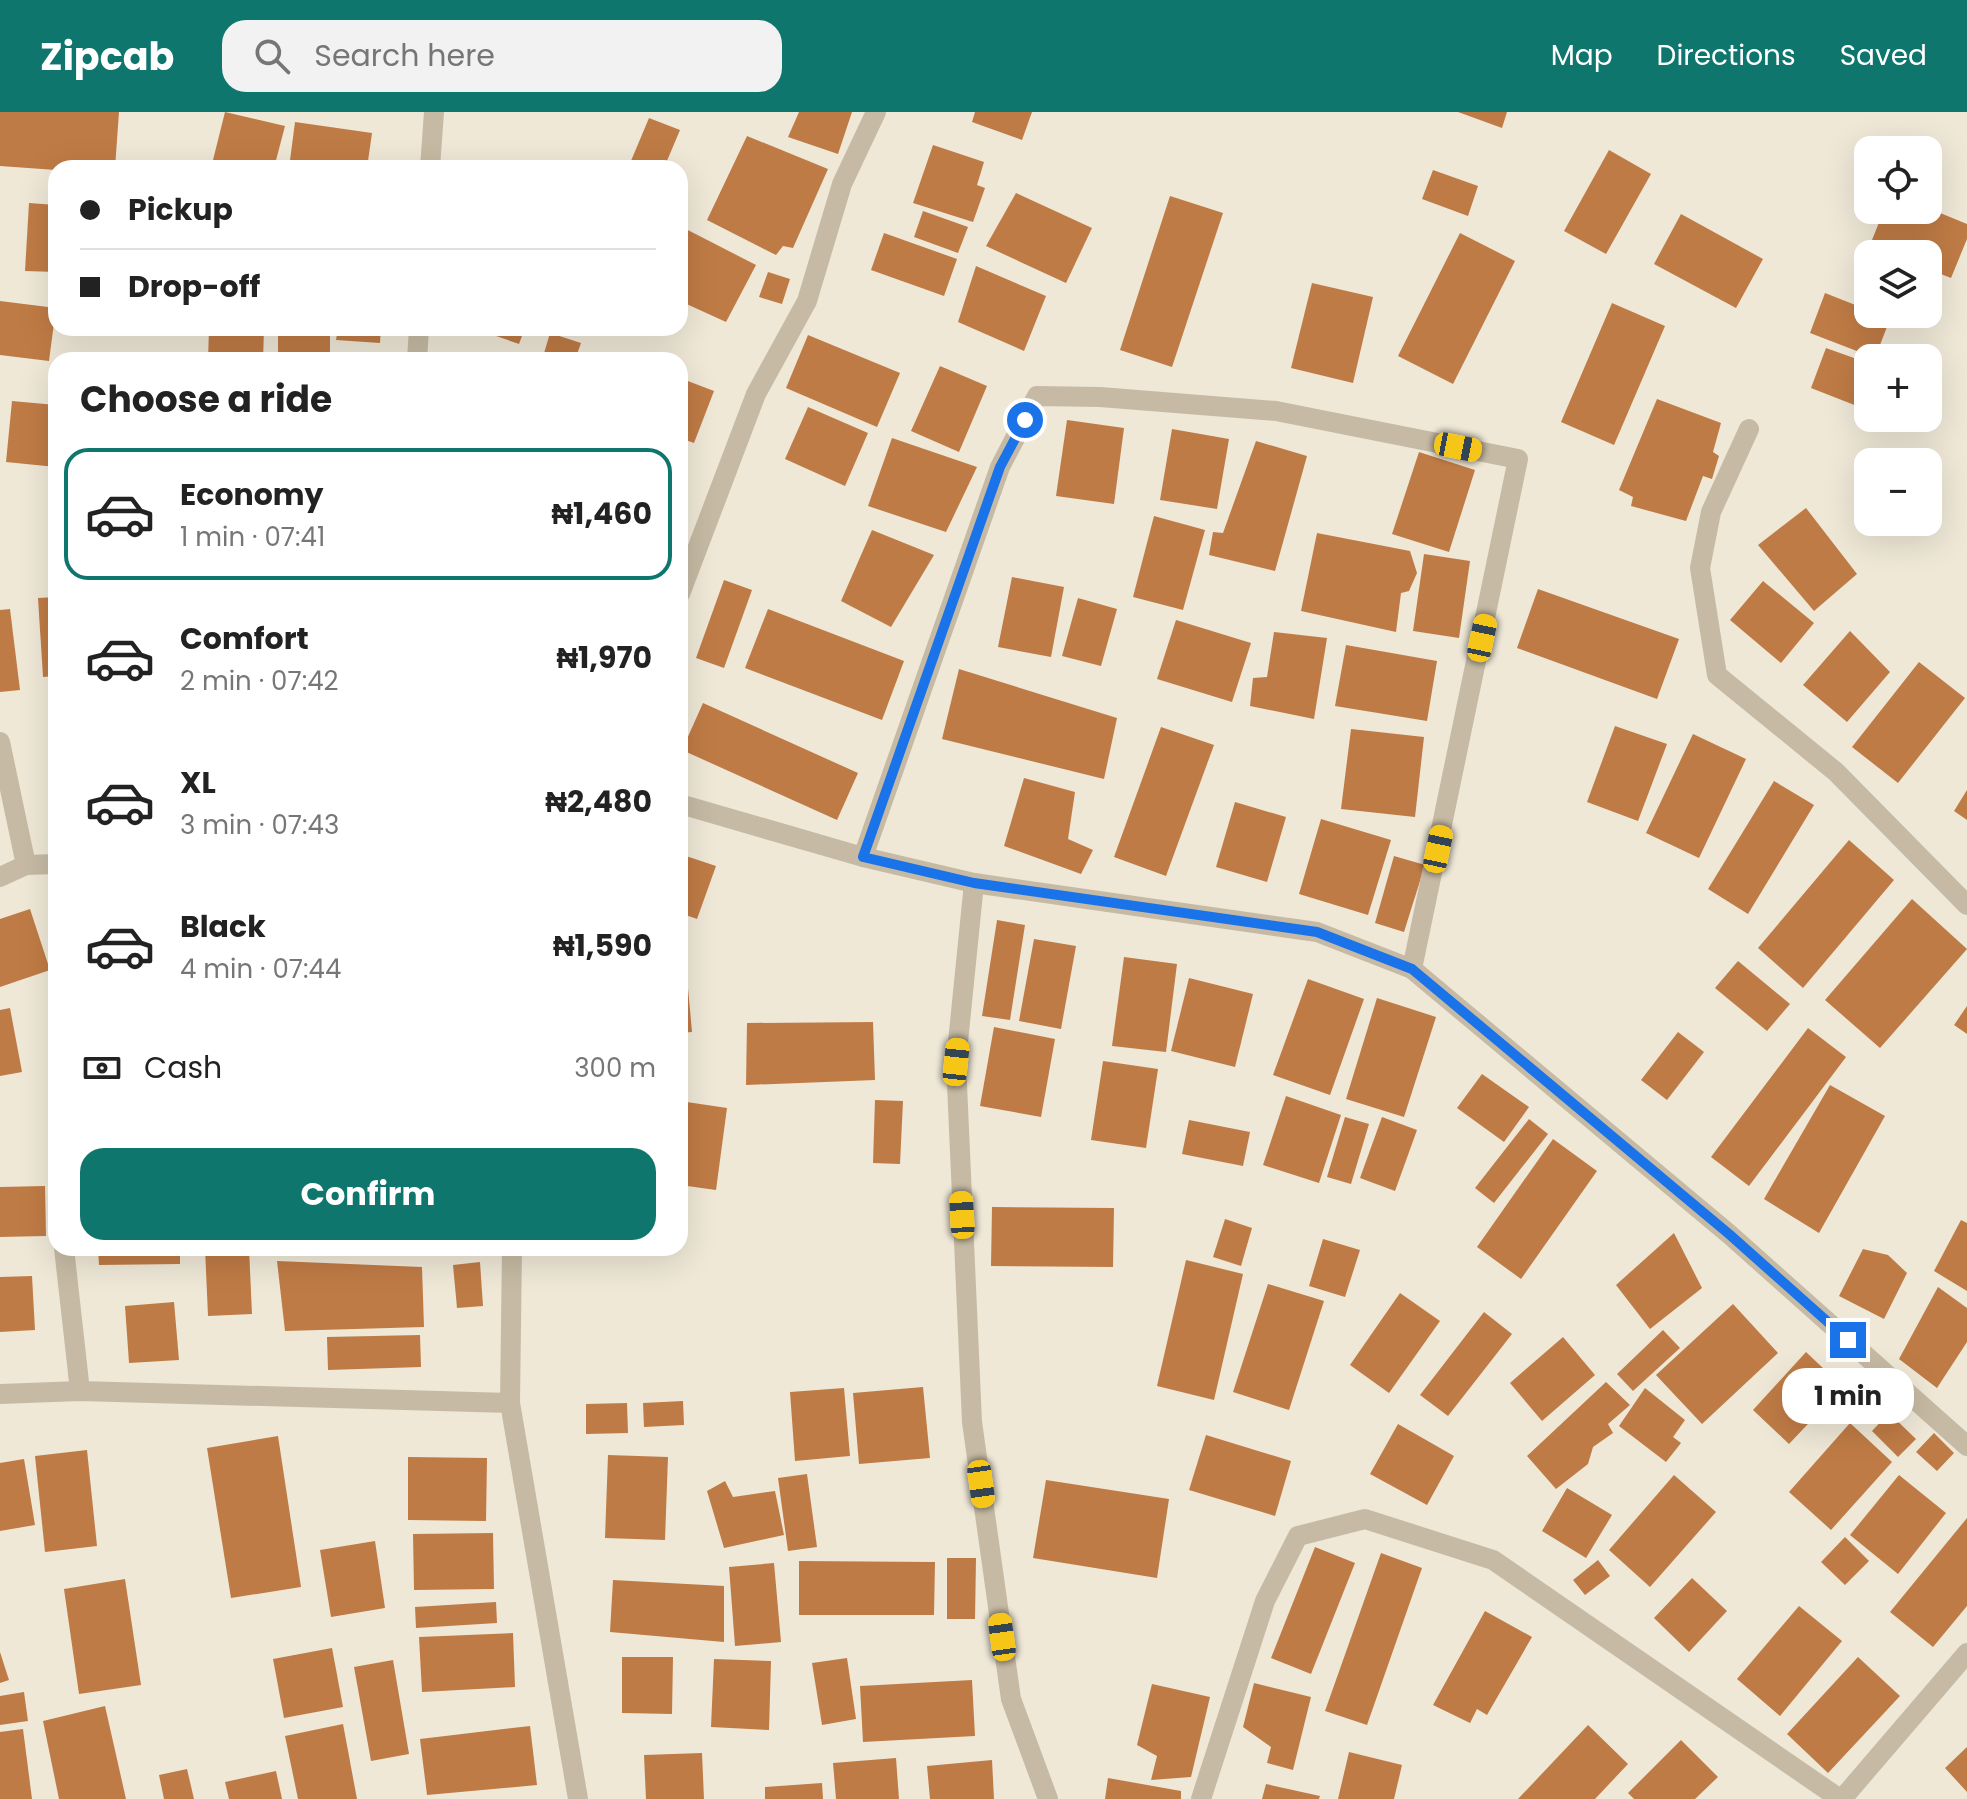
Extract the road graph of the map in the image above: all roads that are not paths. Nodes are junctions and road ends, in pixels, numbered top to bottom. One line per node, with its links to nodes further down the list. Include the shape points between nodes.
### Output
1 (434, 112): 3 (street)
2 (876, 112): 5 (street, via 842,184 807,301 756,394)
3 (431, 160)
4 (1749, 429): 13 (street, via 1711,512 1700,568 1717,675 1836,772)
5 (688, 573)
6 (0, 742): 10 (street)
7 (688, 806): 8 (street)
8 (863, 857): 12 (street); 14 (street, via 1000,467 1037,396 1276,411 1518,459)
9 (48, 864): 10 (street)
10 (26, 865): 11 (street)
11 (0, 877)
12 (974, 883): 14 (street, via 1317,932); 23 (street, via 956,1062 972,1422 1011,1699)
13 (1967, 905)
14 (1412, 969): 20 (street, via 1729,1234)
15 (65, 1256): 17 (street)
16 (512, 1256): 19 (street)
17 (80, 1391): 18 (street); 19 (street)
18 (0, 1394)
19 (510, 1403): 22 (street)
20 (1967, 1446)
21 (1967, 1653): 25 (street)
22 (578, 1799)
23 (1048, 1799)
24 (1201, 1799): 25 (street, via 1265,1601 1298,1536 1365,1519 1493,1560)
25 (1841, 1799)

